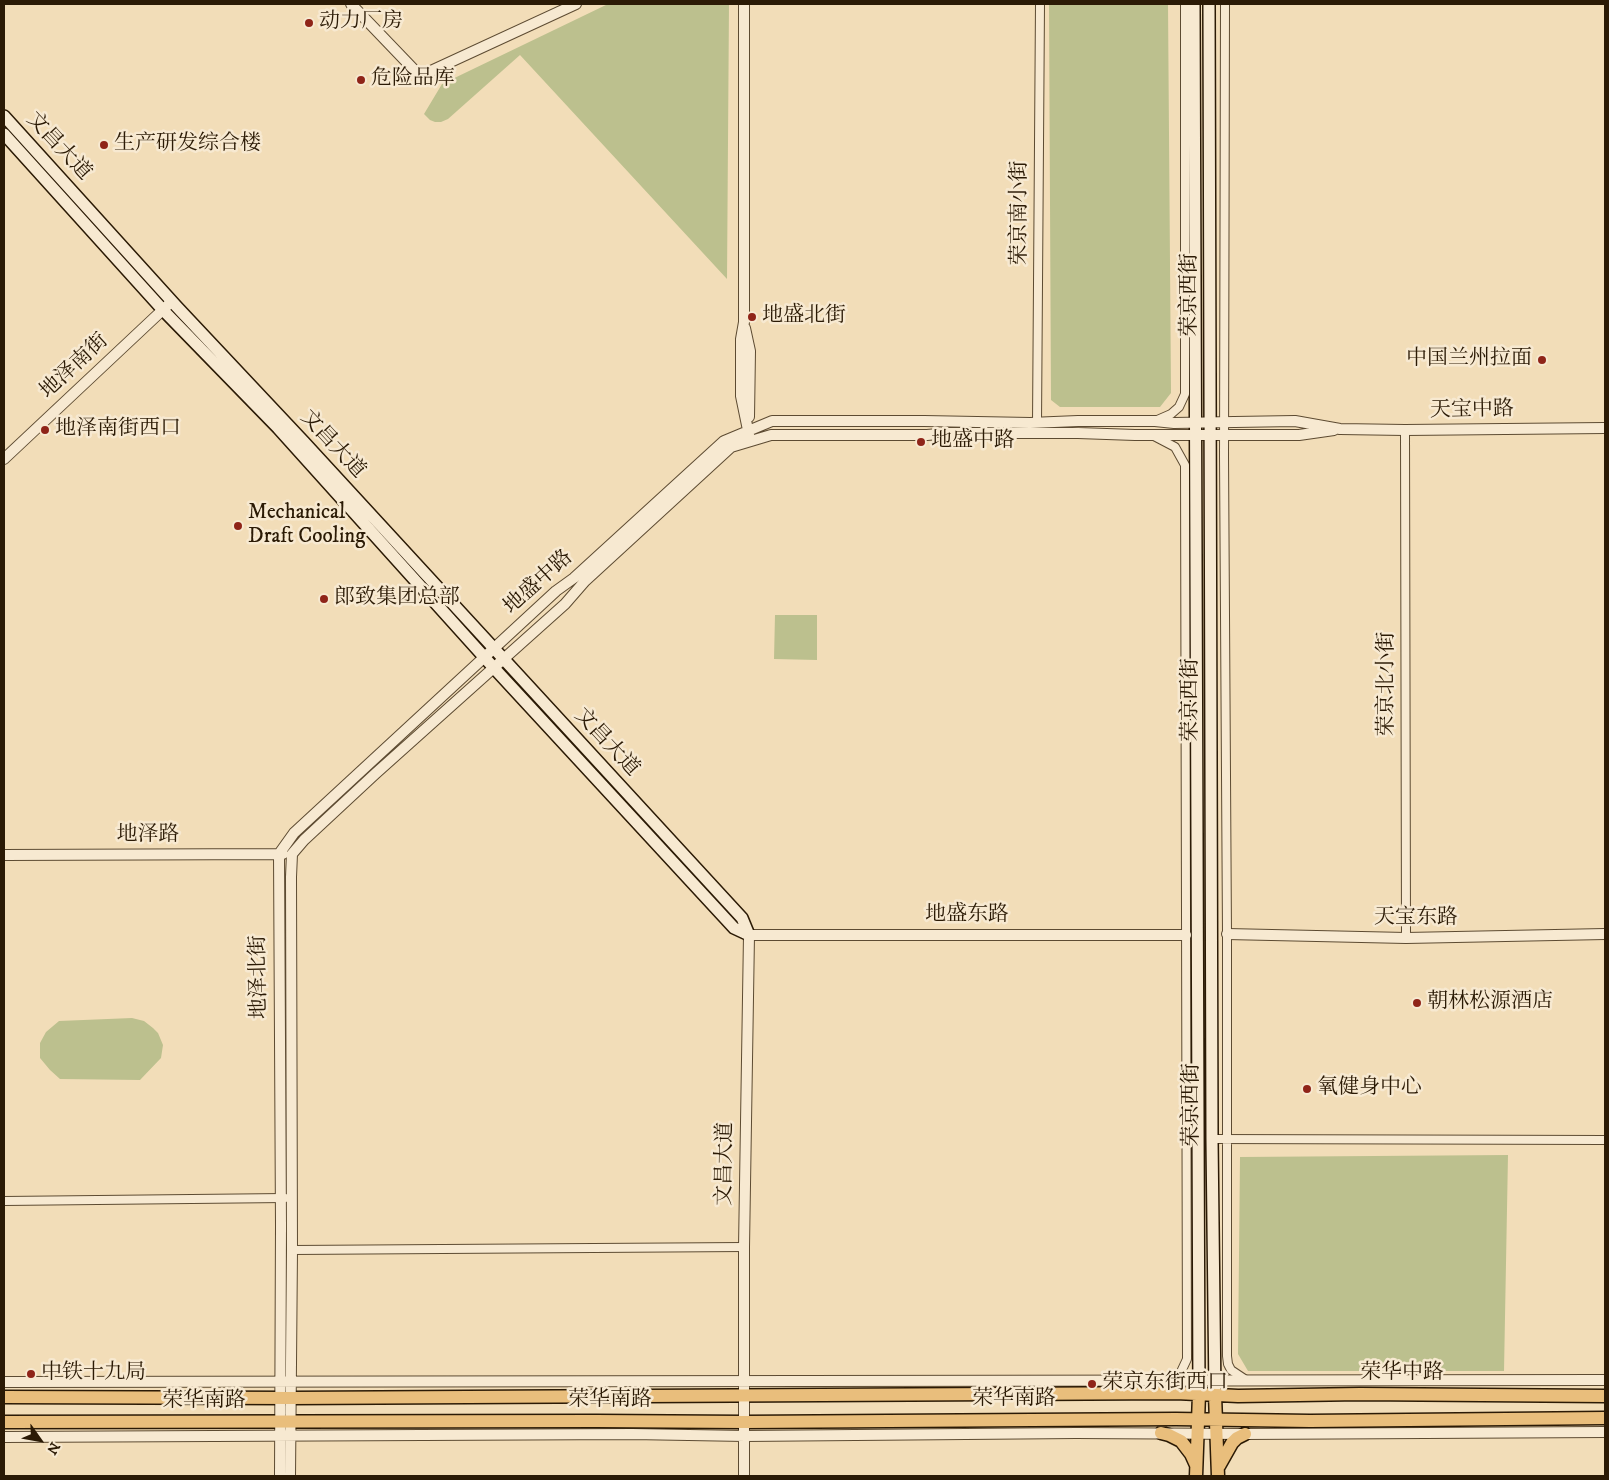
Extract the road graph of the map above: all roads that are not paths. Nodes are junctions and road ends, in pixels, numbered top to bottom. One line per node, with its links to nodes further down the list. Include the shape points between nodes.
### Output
1 (351, 4): 2 (street, via 420,76)
2 (576, 4)
3 (744, 4): 22 (street, via 744,322 750,351)
4 (1040, 4): 17 (street, 荣京南小街)
5 (1185, 4): 13 (street, via 1185,394 1179,407)
6 (1194, 4): 15 (main road, 荣京西街)
7 (1209, 4): 16 (main road, 荣京西街)
8 (1225, 4): 14 (street)
9 (4, 116): 11 (main road, 文昌大道)
10 (4, 134): 12 (main road, 文昌大道)
11 (172, 301): 12 (street, 地泽南街); 27 (main road, 文昌大道)
12 (163, 310): 26 (street, 地泽南街); 28 (main road, 文昌大道, via 284,434)
13 (1155, 421): 15 (street, 地盛中路); 17 (street, 地盛中路)
14 (1224, 421): 16 (street, 天宝中路); 19 (street, 天宝中路, via 1295,420); 21 (street)
15 (1194, 422): 16 (street, 地盛中路); 24 (main road, 荣京西街)
16 (1210, 422): 25 (main road, 荣京西街)
17 (1037, 423): 22 (street, 地盛中路, via 772,421)
18 (1605, 428): 20 (street, 天宝中路)
19 (1340, 429): 20 (street, 天宝中路); 21 (street, 天宝中路, via 1299,435)
20 (1405, 430): 38 (street, 荣京北小街)
21 (1224, 435): 25 (street, 天宝中路); 34 (street)
22 (750, 436): 23 (street, 地盛中路, via 949,433); 27 (street, 地盛中路, via 724,440); 29 (street, 地盛中路, via 731,447)
23 (1154, 436): 24 (street, 地盛中路); 37 (street, via 1175,447 1185,465)
24 (1195, 436): 25 (street, 地盛中路); 49 (main road, 荣京西街)
25 (1210, 436): 39 (main road, 荣京西街)
26 (4, 459)
27 (495, 649): 28 (street); 29 (main road, 文昌大道)
28 (485, 658): 30 (main road, 文昌大道); 31 (street, via 294,833)
29 (503, 659): 30 (street, 地盛中路); 36 (main road, 文昌大道, via 742,918)
30 (494, 668): 32 (street, via 375,774); 36 (main road, 文昌大道, via 734,928)
31 (279, 854): 32 (street, 地泽路); 33 (street, 地泽路); 42 (street, 地泽北街)
32 (292, 854): 43 (street, 地泽北街)
33 (4, 855)
34 (1227, 934): 38 (street, 天宝东路); 40 (street)
35 (1605, 934): 38 (street, 天宝东路)
36 (749, 935): 37 (street, 地盛东路); 45 (street, 文昌大道)
37 (1186, 935): 48 (street, via 1187,1359 1180,1374)
38 (1406, 938)
39 (1212, 1139): 40 (street); 50 (main road, 荣京西街)
40 (1227, 1139): 41 (street); 51 (street, via 1227,1356 1231,1370)
41 (1605, 1140)
42 (281, 1198): 43 (street); 44 (street); 54 (street, 地泽北街)
43 (292, 1198): 46 (street, 地泽北街)
44 (4, 1201)
45 (744, 1247): 46 (street); 58 (street, 文昌大道)
46 (292, 1250): 55 (street, 地泽北街)
47 (1605, 1380): 52 (street)
48 (1167, 1381): 49 (street); 57 (street)
49 (1201, 1381): 50 (street); 60 (main road, 荣京西街)
50 (1215, 1381): 51 (street); 62 (main road, 荣京西街)
51 (1248, 1381): 52 (street)
52 (1328, 1381): 61 (street)
53 (4, 1382): 54 (street)
54 (281, 1382): 55 (street); 66 (street, 地泽北街)
55 (292, 1382): 56 (street); 66 (street, 地泽北街)
56 (392, 1382): 58 (street); 65 (street)
57 (850, 1382): 58 (street); 59 (street)
58 (745, 1388): 59 (main road, 荣华南路); 65 (main road, 荣华南路); 76 (street, 文昌大道)
59 (881, 1394): 60 (main road, 荣华南路)
60 (1200, 1394): 62 (main road, 荣华中路); 70 (main road)
61 (1360, 1394): 62 (main road, 荣华中路); 63 (main road, 荣华中路)
62 (1215, 1395): 71 (main road)
63 (1605, 1396)
64 (4, 1397): 66 (main road, 荣华南路)
65 (428, 1397): 66 (main road, 荣华南路)
66 (286, 1398): 72 (street)
67 (1605, 1418): 68 (main road)
68 (1543, 1419): 71 (main road); 77 (street)
69 (1045, 1420): 70 (main road, 荣华南路); 76 (main road, 荣华南路); 79 (street)
70 (1198, 1420): 71 (main road, 荣华南路); 82 (main road)
71 (1215, 1420): 83 (main road)
72 (286, 1421): 73 (main road, 荣华南路); 75 (main road, 荣华南路); 85 (street)
73 (596, 1421): 76 (main road, 荣华南路); 81 (street)
74 (4, 1422): 75 (main road, 荣华南路)
75 (145, 1422): 88 (street)
76 (745, 1422): 86 (street, 文昌大道)
77 (1577, 1432): 78 (street); 84 (street)
78 (1605, 1432)
79 (1076, 1433): 80 (street); 86 (street)
80 (1161, 1433): 82 (street); 89 (main road, via 1181,1441 1191,1454)
81 (632, 1434): 85 (street); 86 (street)
82 (1198, 1434): 83 (street); 89 (main road)
83 (1216, 1434): 84 (street); 90 (main road)
84 (1245, 1434): 90 (main road, via 1232,1443)
85 (285, 1436): 88 (street); 91 (street); 92 (street)
86 (745, 1436): 93 (street, 文昌大道)
87 (4, 1437): 88 (street)
88 (174, 1437)
89 (1196, 1471)
90 (1218, 1472)
91 (280, 1476)
92 (290, 1476)
93 (744, 1476)

